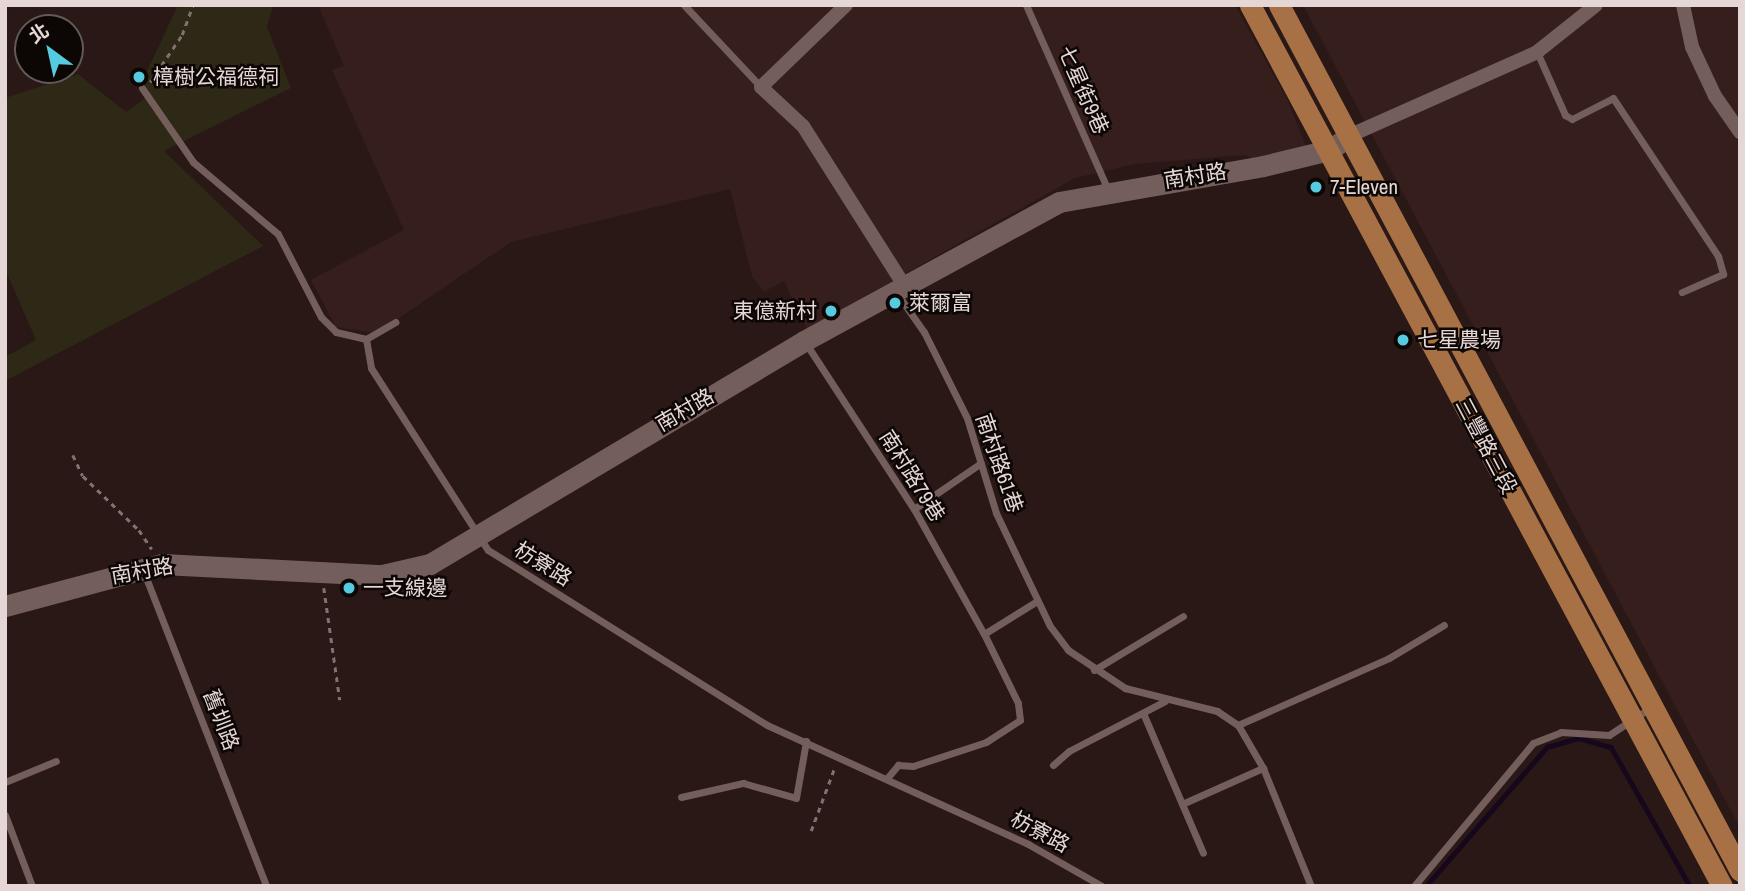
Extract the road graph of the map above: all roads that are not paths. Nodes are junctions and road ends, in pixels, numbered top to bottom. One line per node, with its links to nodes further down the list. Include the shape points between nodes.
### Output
1 (684, 5): 9 (lane)
2 (846, 5): 9 (street)
3 (1026, 5): 14 (lane, 七星街9巷)
4 (1251, 5): 13 (main road, 三豐路三段)
5 (1279, 5): 12 (main road, 三豐路三段)
6 (1597, 5): 8 (street)
7 (1684, 5): 11 (street, via 1692,47 1715,96)
8 (1537, 52): 12 (street); 16 (lane, via 1565,114 1572,119 1613,98 1717,256 1723,274)
9 (761, 87): 15 (street, via 803,126)
10 (142, 88): 18 (lane, via 193,162 278,234 321,317 336,332)
11 (1740, 132)
12 (1351, 135): 13 (street, 南村路); 31 (main road, 三豐路三段)
13 (1329, 150): 14 (street, 南村路, via 1263,166); 33 (main road, 三豐路三段)
14 (1108, 190): 15 (street, 南村路, via 1059,202)
15 (899, 287): 19 (street, 南村路); 20 (lane, 南村路61巷, via 967,418)
16 (1682, 292)
17 (396, 322): 18 (lane)
18 (366, 339): 22 (lane, 枋寮路, via 370,368)
19 (804, 341): 21 (lane, 南村路79巷); 22 (street, 南村路, via 607,456)
20 (981, 463): 21 (lane); 24 (lane, 南村路61巷, via 996,513)
21 (914, 509): 28 (lane, 南村路79巷)
22 (479, 538): 23 (street, 南村路, via 430,564 382,575); 35 (lane, 枋寮路, via 488,550 767,725)
23 (152, 565): 25 (street, 南村路); 47 (lane, 舊圳路)
24 (1037, 601): 28 (lane); 29 (lane, 南村路61巷, via 1068,650)
25 (5, 606)
26 (1183, 616): 29 (lane)
27 (1444, 625): 34 (lane, via 1389,658)
28 (984, 634): 39 (lane, 南村路79巷, via 1018,703 1020,720 986,741 913,766 898,765)
29 (1094, 670): 30 (lane, via 1125,688)
30 (1165, 701): 32 (lane); 34 (lane, via 1217,711)
31 (1653, 705): 33 (lane); 45 (main road, 三豐路三段)
32 (1143, 713): 37 (lane, via 1069,751); 42 (lane)
33 (1633, 720): 50 (lane, via 1609,735 1561,732 1533,743); 51 (main road, 三豐路三段)
34 (1238, 724): 38 (lane)
35 (806, 741): 39 (lane, 枋寮路); 41 (lane, via 796,798 743,783)
36 (56, 761): 40 (lane)
37 (1053, 765)
38 (1263, 768): 42 (lane); 49 (lane)
39 (888, 777): 48 (lane, 枋寮路, via 1028,844)
40 (5, 782)
41 (681, 797)
42 (1182, 804): 44 (lane)
43 (5, 815): 46 (lane)
44 (1203, 853)
45 (1740, 871)
46 (32, 886)
47 (266, 886)
48 (1102, 886)
49 (1311, 886)
50 (1414, 886)
51 (1723, 886)

